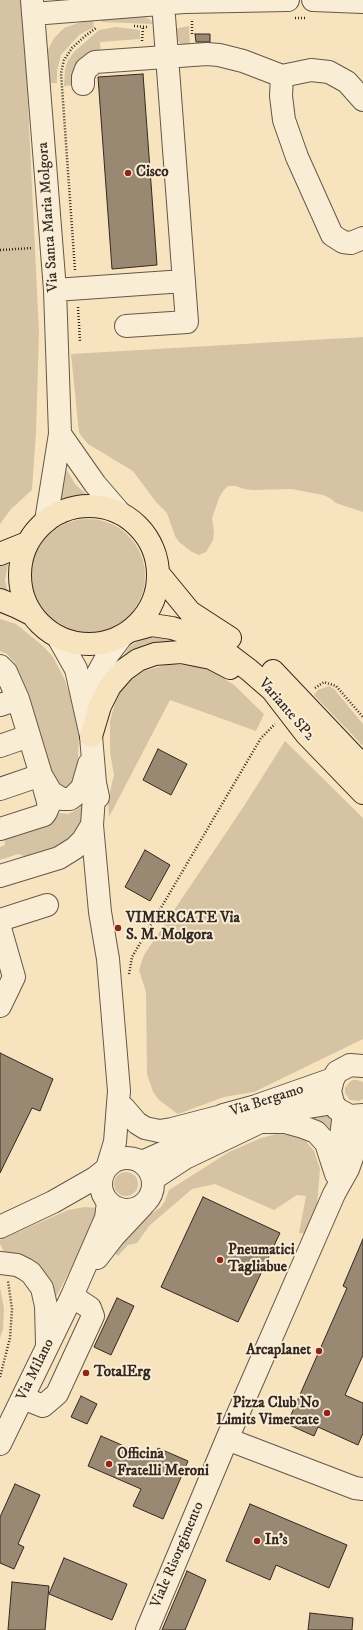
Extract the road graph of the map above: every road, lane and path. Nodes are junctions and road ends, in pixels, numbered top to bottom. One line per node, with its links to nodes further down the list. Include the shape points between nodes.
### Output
1 (363, 2): 5 (street)
2 (163, 4): 3 (street); 4 (street, via 184,2); 9 (street)
3 (33, 7): 15 (street, Via Santa Maria Molgora)
4 (288, 9): 5 (path)
5 (312, 9)
6 (194, 19): 9 (path)
7 (128, 25): 9 (path)
8 (102, 26): 18 (path, via 72,48 64,60 61,73)
9 (164, 27): 10 (street)
10 (167, 57): 11 (street, via 219,55); 12 (street, via 95,62 86,70); 17 (street)
11 (282, 76): 13 (street, via 310,70 329,72 347,82); 14 (street, via 284,120 297,157 332,235 343,242 351,243)
12 (83, 84)
13 (363, 100)
14 (363, 238)
15 (52, 246): 16 (path); 19 (street, Via Santa Maria Molgora)
16 (0, 250)
17 (184, 281): 18 (street); 20 (street, via 187,322)
18 (77, 289): 19 (street); 21 (path)
19 (55, 290): 22 (street, Via Santa Maria Molgora)
20 (126, 326)
21 (80, 341)
22 (60, 434): 23 (street, via 95,484); 24 (street, Via Santa Maria Molgora)
23 (120, 513): 24 (main road, via 102,507 83,506 59,512); 27 (main road, via 140,528 147,538 157,561)
24 (46, 520): 25 (main road)
25 (27, 543): 26 (main road); 29 (main road, via 20,577 24,599)
26 (0, 554)
27 (158, 573): 30 (main road, via 150,608 142,620); 41 (main road, Variante SP2, via 190,612 268,666)
28 (0, 600): 29 (main road)
29 (31, 614): 31 (main road)
30 (126, 633): 31 (main road, via 94,644); 37 (main road, Variante SP2, via 152,625 172,628 203,638 220,648 272,690); 39 (street, via 109,653 98,673)
31 (58, 637): 39 (street, via 76,668)
32 (0, 666): 34 (street, via 6,672)
33 (312, 690): 35 (path, via 324,682 336,686)
34 (9, 702): 38 (street)
35 (363, 717)
36 (277, 722): 55 (path, via 261,738 136,951)
37 (306, 734): 39 (main road, via 260,690 223,663 200,655 173,652 147,656 130,665 118,676 104,697); 45 (main road, Variante SP2)
38 (29, 736): 40 (street); 42 (street)
39 (92, 745): 42 (street, via 82,788 70,799 62,799 51,792); 43 (street)
40 (0, 746)
41 (363, 766)
42 (41, 778): 44 (street); 47 (street, via 49,805 44,815)
43 (95, 783): 46 (street); 54 (street, via 103,826 110,912)
44 (0, 789)
45 (363, 794)
46 (92, 825): 48 (street, via 75,848); 50 (street)
47 (0, 829)
48 (58, 858): 49 (street); 50 (street, via 80,864)
49 (0, 876)
50 (97, 878): 54 (street)
51 (47, 905): 52 (street)
52 (0, 920)
53 (0, 928): 56 (street, via 14,977)
54 (108, 959): 59 (street)
55 (129, 976)
56 (0, 1006)
57 (363, 1066): 58 (street, via 350,1065 343,1068)
58 (333, 1079): 60 (street, Viale Risorgimento, via 330,1091); 61 (street, Via Bergamo)
59 (122, 1099): 61 (street, via 137,1123 159,1131); 65 (street, via 132,1147); 66 (street, via 115,1142)
60 (346, 1111): 62 (street, Via Bergamo, via 290,1110); 67 (street, Viale Risorgimento)
61 (223, 1115): 65 (street, Via Bergamo, via 205,1134)
62 (258, 1123): 65 (street, Via Bergamo, via 185,1158); 67 (street, via 286,1122 316,1132 326,1143)
63 (363, 1126): 67 (street, Viale Risorgimento)
64 (363, 1151): 67 (street, Viale Risorgimento)
65 (144, 1167): 66 (street, via 122,1158); 70 (street, via 152,1193)
66 (106, 1168): 68 (street, via 101,1185); 69 (street, via 95,1178)
67 (339, 1179): 77 (street, Viale Risorgimento)
68 (107, 1201): 69 (street); 70 (street, via 127,1210); 73 (street, Via Milano, via 106,1218)
69 (53, 1202): 71 (street)
70 (143, 1205): 73 (street, Via Milano, via 96,1258)
71 (0, 1227)
72 (2, 1263): 74 (street, via 25,1269 42,1288 46,1306); 75 (path, via 12,1309 10,1338)
73 (72, 1296): 74 (street, Via Milano); 76 (street, via 90,1308 94,1316 57,1394 43,1406)
74 (47, 1349): 76 (street, Via Milano)
75 (0, 1377)
76 (23, 1398): 78 (street, Via Milano)
77 (227, 1439): 79 (street); 80 (street, Viale Risorgimento)
78 (0, 1444)
79 (363, 1489)
80 (147, 1630)

